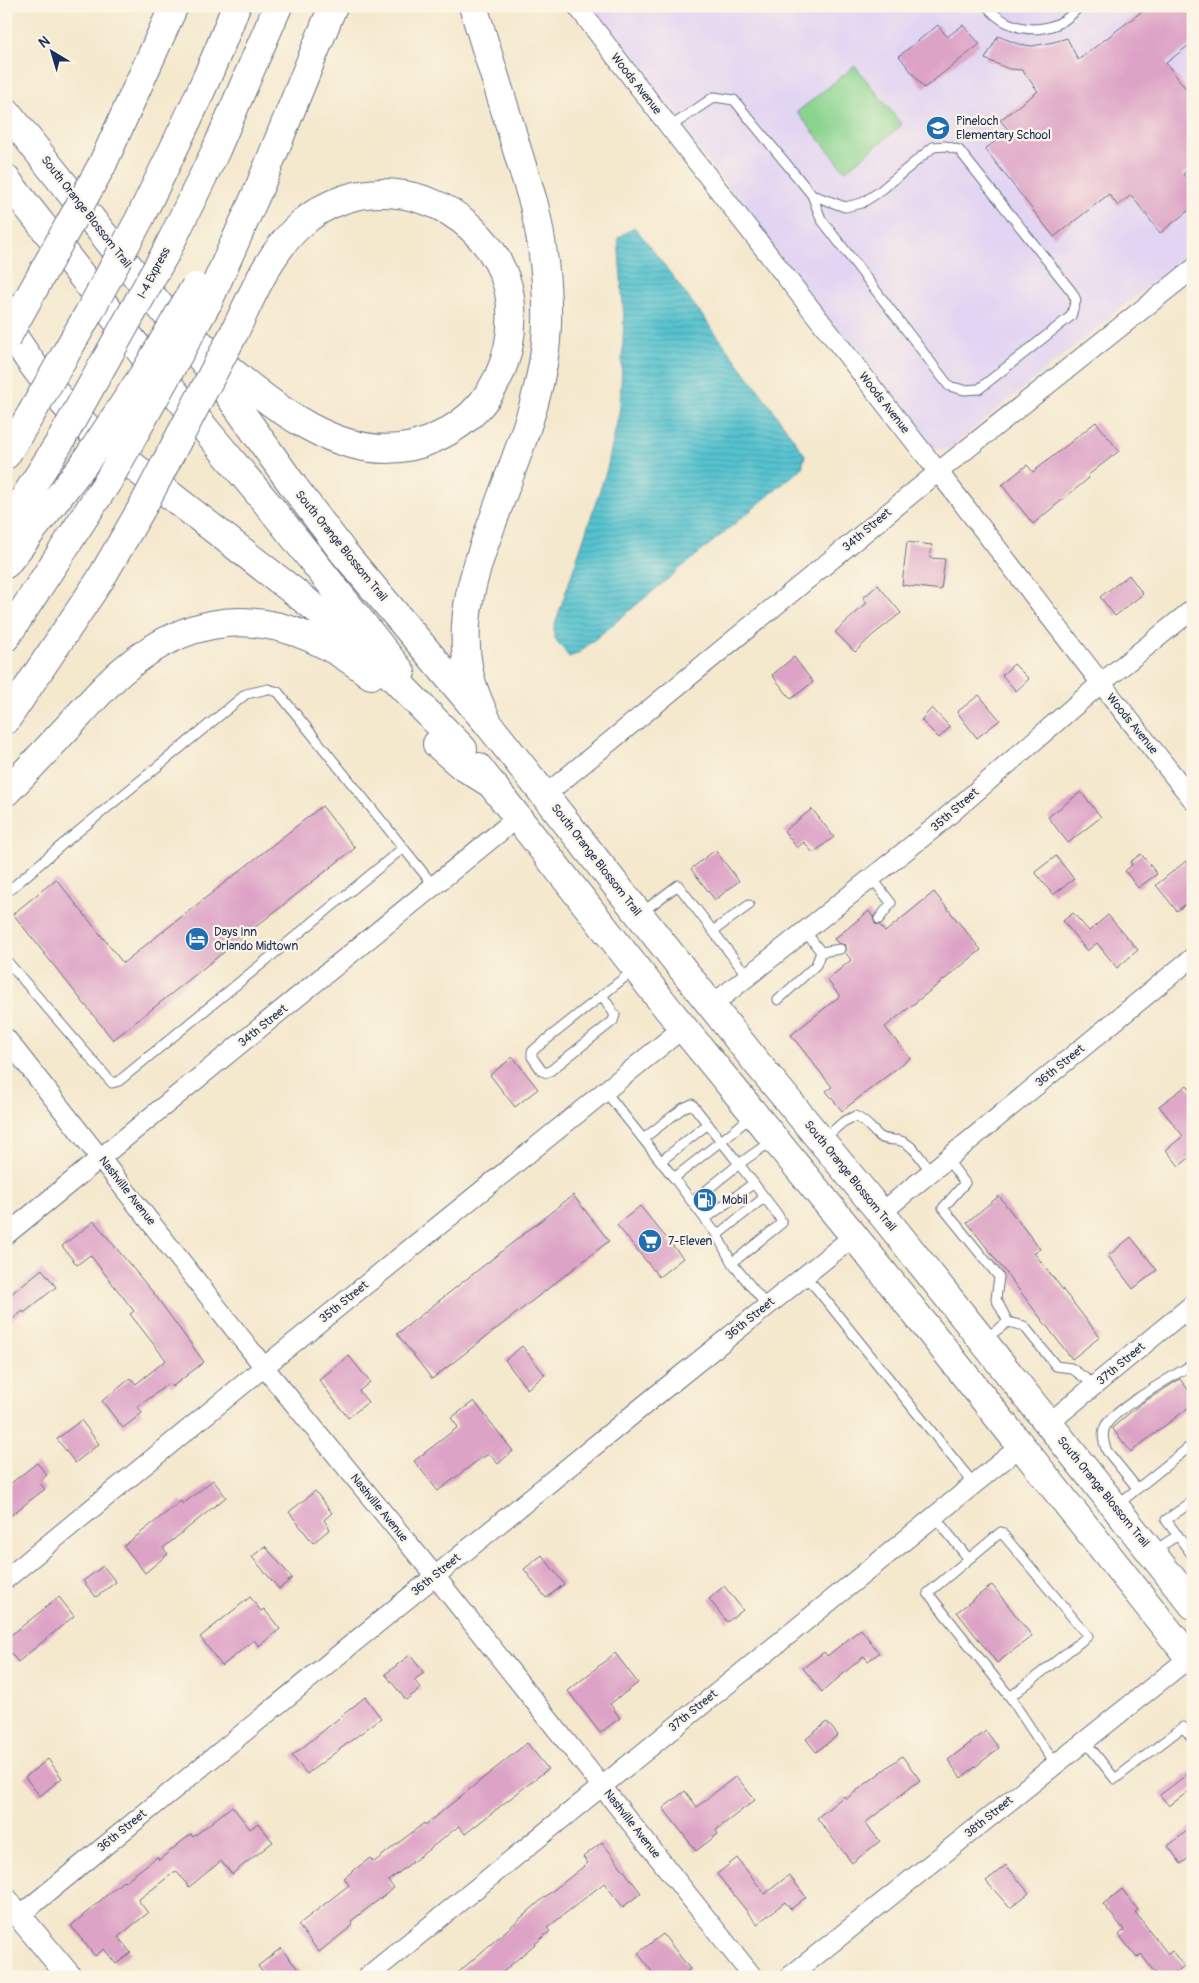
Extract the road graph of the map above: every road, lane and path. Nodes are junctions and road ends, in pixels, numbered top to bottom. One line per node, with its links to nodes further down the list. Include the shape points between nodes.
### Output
1 (174, 6): 17 (main road, bridge, via 102,165)
2 (236, 6): 18 (main road, bridge, via 140,218)
3 (278, 6): 20 (main road, I-4 Express, bridge, via 216,150 166,252 61,440)
4 (333, 6): 14 (main road, via 238,239)
5 (473, 6): 26 (main road, via 534,206 543,257 546,316 545,354 538,390 472,580 468,602 466,640 469,673)
6 (577, 6): 10 (street, Woods Avenue)
7 (987, 6): 8 (lane, via 1013,26 1038,30 1068,19)
8 (1079, 6)
9 (6, 111): 15 (main road, South Orange Blossom Trail)
10 (670, 127): 12 (lane, via 714,97 734,100); 19 (street, Woods Avenue)
11 (6, 179): 27 (main road, via 146,358)
12 (812, 195): 12 (lane, via 821,219 949,386 979,389 1071,316 1076,300 1072,292 959,150 933,147 862,203 845,207)
13 (1193, 269): 19 (street, 34th Street)
14 (202, 294): 21 (main road, bridge, via 84,464); 23 (main road, bridge, via 108,481)
15 (168, 316): 25 (main road, bridge, via 255,391 297,420 347,443 367,448 395,449 420,444 461,423 482,403 497,378 511,333 505,279 494,255 463,220 441,206 395,193 370,194 329,205 307,219 266,268 234,333 143,506 91,594); 26 (main road, South Orange Blossom Trail, via 344,553)
16 (6, 324): 27 (main road, via 43,380 80,422 342,629)
17 (6, 339)
18 (6, 456)
19 (938, 472): 24 (street, Woods Avenue); 30 (street, 34th Street)
20 (6, 527)
21 (6, 564)
22 (1193, 609): 24 (street, 35th Street)
23 (6, 637)
24 (1100, 684): 31 (street, Woods Avenue); 34 (street, 35th Street)
25 (6, 720)
26 (489, 725): 30 (main road, South Orange Blossom Trail)
27 (463, 749): 28 (main road)
28 (493, 785): 29 (main road, via 443,750 386,688 352,660 296,631 269,624 241,622 187,630 136,660 113,679); 32 (main road)
29 (6, 792)
30 (545, 796): 38 (main road, South Orange Blossom Trail)
31 (1193, 800)
32 (518, 817): 35 (street, 34th Street); 46 (main road); 50 (main road, via 565,856 668,983)
33 (404, 848): 35 (lane); 36 (lane, via 278,692 268,690 246,694); 45 (lane, via 119,1081 112,1083)
34 (872, 878): 39 (lane, via 890,903); 41 (street, 35th Street)
35 (434, 886): 60 (street, 34th Street)
36 (6, 893)
37 (749, 905): 40 (lane)
38 (639, 914): 40 (lane, via 678,884); 50 (main road, South Orange Blossom Trail)
39 (879, 918)
40 (713, 931): 47 (lane)
41 (805, 931): 43 (lane); 47 (street, 35th Street)
42 (840, 949): 43 (lane)
43 (821, 952): 49 (lane, via 816,965)
44 (1193, 957): 61 (street, 36th Street)
45 (6, 960)
46 (636, 968): 48 (lane); 51 (main road)
47 (748, 977): 50 (street, 35th Street)
48 (602, 995): 48 (lane, via 532,1052 542,1070 550,1071 613,1021 615,1014)
49 (778, 1000)
50 (712, 1006): 58 (main road, South Orange Blossom Trail)
51 (684, 1028): 53 (street, 35th Street); 54 (main road); 65 (main road, via 709,1041 732,1059 810,1150)
52 (6, 1038): 60 (street, Nashville Avenue)
53 (605, 1091): 56 (lane); 82 (street, 35th Street)
54 (754, 1114): 57 (main road); 59 (lane)
55 (708, 1124): 56 (lane, via 692,1104); 59 (lane); 62 (lane)
56 (644, 1139): 62 (lane)
57 (775, 1139): 63 (lane); 74 (main road)
58 (822, 1140): 64 (lane, via 855,1116 880,1137 888,1141 900,1140 908,1145); 65 (main road, South Orange Blossom Trail)
59 (721, 1141): 63 (lane); 66 (lane)
60 (101, 1158): 72 (street, 34th Street); 82 (street, Nashville Avenue)
61 (947, 1160): 64 (street, 36th Street); 79 (lane, via 965,1183 943,1208 999,1277 996,1300)
62 (661, 1162): 66 (lane)
63 (739, 1164): 67 (lane); 69 (lane)
64 (931, 1172): 70 (street, 36th Street)
65 (851, 1176): 70 (main road, South Orange Blossom Trail)
66 (674, 1178): 69 (lane)
67 (754, 1183): 68 (lane); 71 (lane)
68 (765, 1198): 73 (lane); 75 (lane, via 782,1223)
69 (692, 1202): 71 (lane)
70 (881, 1213): 80 (main road, South Orange Blossom Trail)
71 (705, 1219): 73 (lane)
72 (6, 1235)
73 (717, 1235): 75 (lane)
74 (854, 1236): 76 (street, 36th Street); 86 (main road)
75 (732, 1262): 77 (lane)
76 (804, 1276): 77 (street, 36th Street); 87 (lane)
77 (767, 1306): 96 (street, 36th Street)
78 (1189, 1315): 83 (street, 37th Street)
79 (1008, 1322): 80 (lane); 83 (lane, via 1024,1326 1056,1366 1071,1368)
80 (983, 1340): 84 (main road, South Orange Blossom Trail)
81 (1193, 1364): 88 (lane, via 1129,1405 1105,1426 1107,1451)
82 (264, 1367): 96 (street, Nashville Avenue); 97 (street, 35th Street)
83 (1095, 1385): 84 (street, 37th Street)
84 (1049, 1423): 90 (main road, South Orange Blossom Trail)
85 (1193, 1444): 88 (lane)
86 (1021, 1446): 87 (street, 37th Street); 99 (main road)
87 (974, 1484): 91 (street, 37th Street)
88 (1137, 1488): 90 (lane)
89 (1193, 1501): 92 (lane, via 1166,1520)
90 (1115, 1506): 93 (main road, South Orange Blossom Trail)
91 (934, 1516): 95 (lane); 104 (street, 37th Street)
92 (1178, 1535): 93 (lane); 94 (lane)
93 (1152, 1552): 98 (main road, South Orange Blossom Trail)
94 (1193, 1556)
95 (968, 1558): 100 (lane, via 928,1593); 100 (lane, via 1001,1532 1088,1636)
96 (435, 1576): 104 (street, Nashville Avenue); 105 (street, 36th Street)
97 (6, 1579)
98 (1193, 1605)
99 (1191, 1660): 102 (street, 38th Street)
100 (1010, 1697): 103 (lane)
101 (1193, 1740): 102 (lane, via 1182,1727 1115,1779)
102 (1085, 1741): 103 (street, 38th Street)
103 (1056, 1764): 109 (street, 38th Street)
104 (601, 1785): 107 (street, 37th Street); 108 (street, Nashville Avenue)
105 (13, 1908): 106 (street)
106 (70, 1977)
107 (367, 1977)
108 (753, 1977)
109 (788, 1977)

